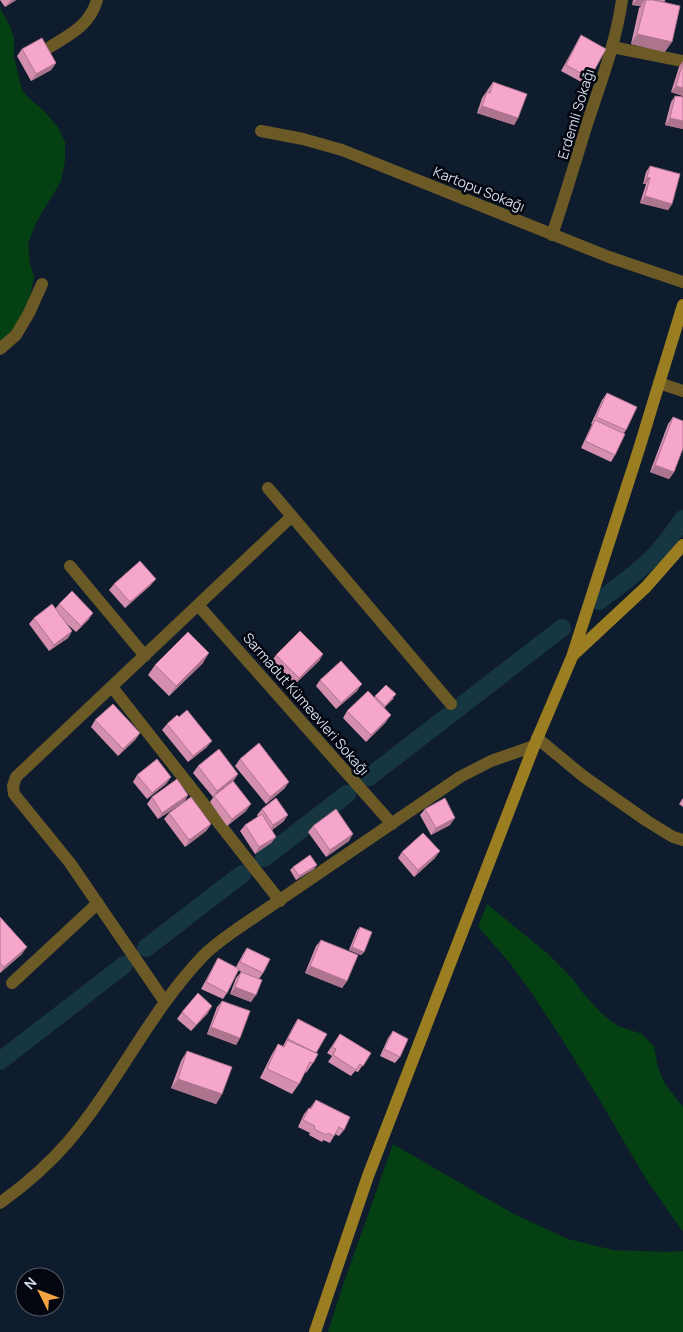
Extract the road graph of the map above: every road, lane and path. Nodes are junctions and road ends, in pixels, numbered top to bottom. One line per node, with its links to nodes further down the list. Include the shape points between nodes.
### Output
1 (97, 0): 3 (street, via 84,24)
2 (622, 0): 4 (street, Erdemli Sokağı)
3 (50, 46)
4 (612, 47): 5 (street); 7 (street, Erdemli Sokağı)
5 (683, 60)
6 (262, 131): 7 (street, Kartopu Sokağı, via 342,150)
7 (552, 235): 8 (street, Kartopu Sokağı)
8 (683, 282)
9 (42, 284): 11 (street, via 16,336)
10 (683, 305): 12 (main road)
11 (0, 349)
12 (659, 383): 13 (street); 20 (main road)
13 (683, 391)
14 (268, 488): 15 (street)
15 (292, 516): 18 (street); 22 (street)
16 (683, 545): 20 (main road, via 646,587)
17 (70, 566): 19 (street)
18 (198, 605): 19 (street); 24 (street, Sarmadut Kümeevleri Sokağı)
19 (145, 656): 21 (street)
20 (572, 657): 23 (main road)
21 (112, 687): 26 (street); 27 (street, via 16,777 13,786 14,794)
22 (451, 704)
23 (535, 742): 24 (street, via 460,777); 25 (street, via 647,821); 31 (main road, via 368,1176)
24 (392, 824): 26 (street)
25 (683, 840)
26 (280, 901): 29 (street, via 206,954)
27 (98, 903): 28 (street); 29 (street)
28 (12, 983)
29 (165, 1002): 30 (street, via 68,1142 48,1164)
30 (0, 1202)
31 (315, 1332)

